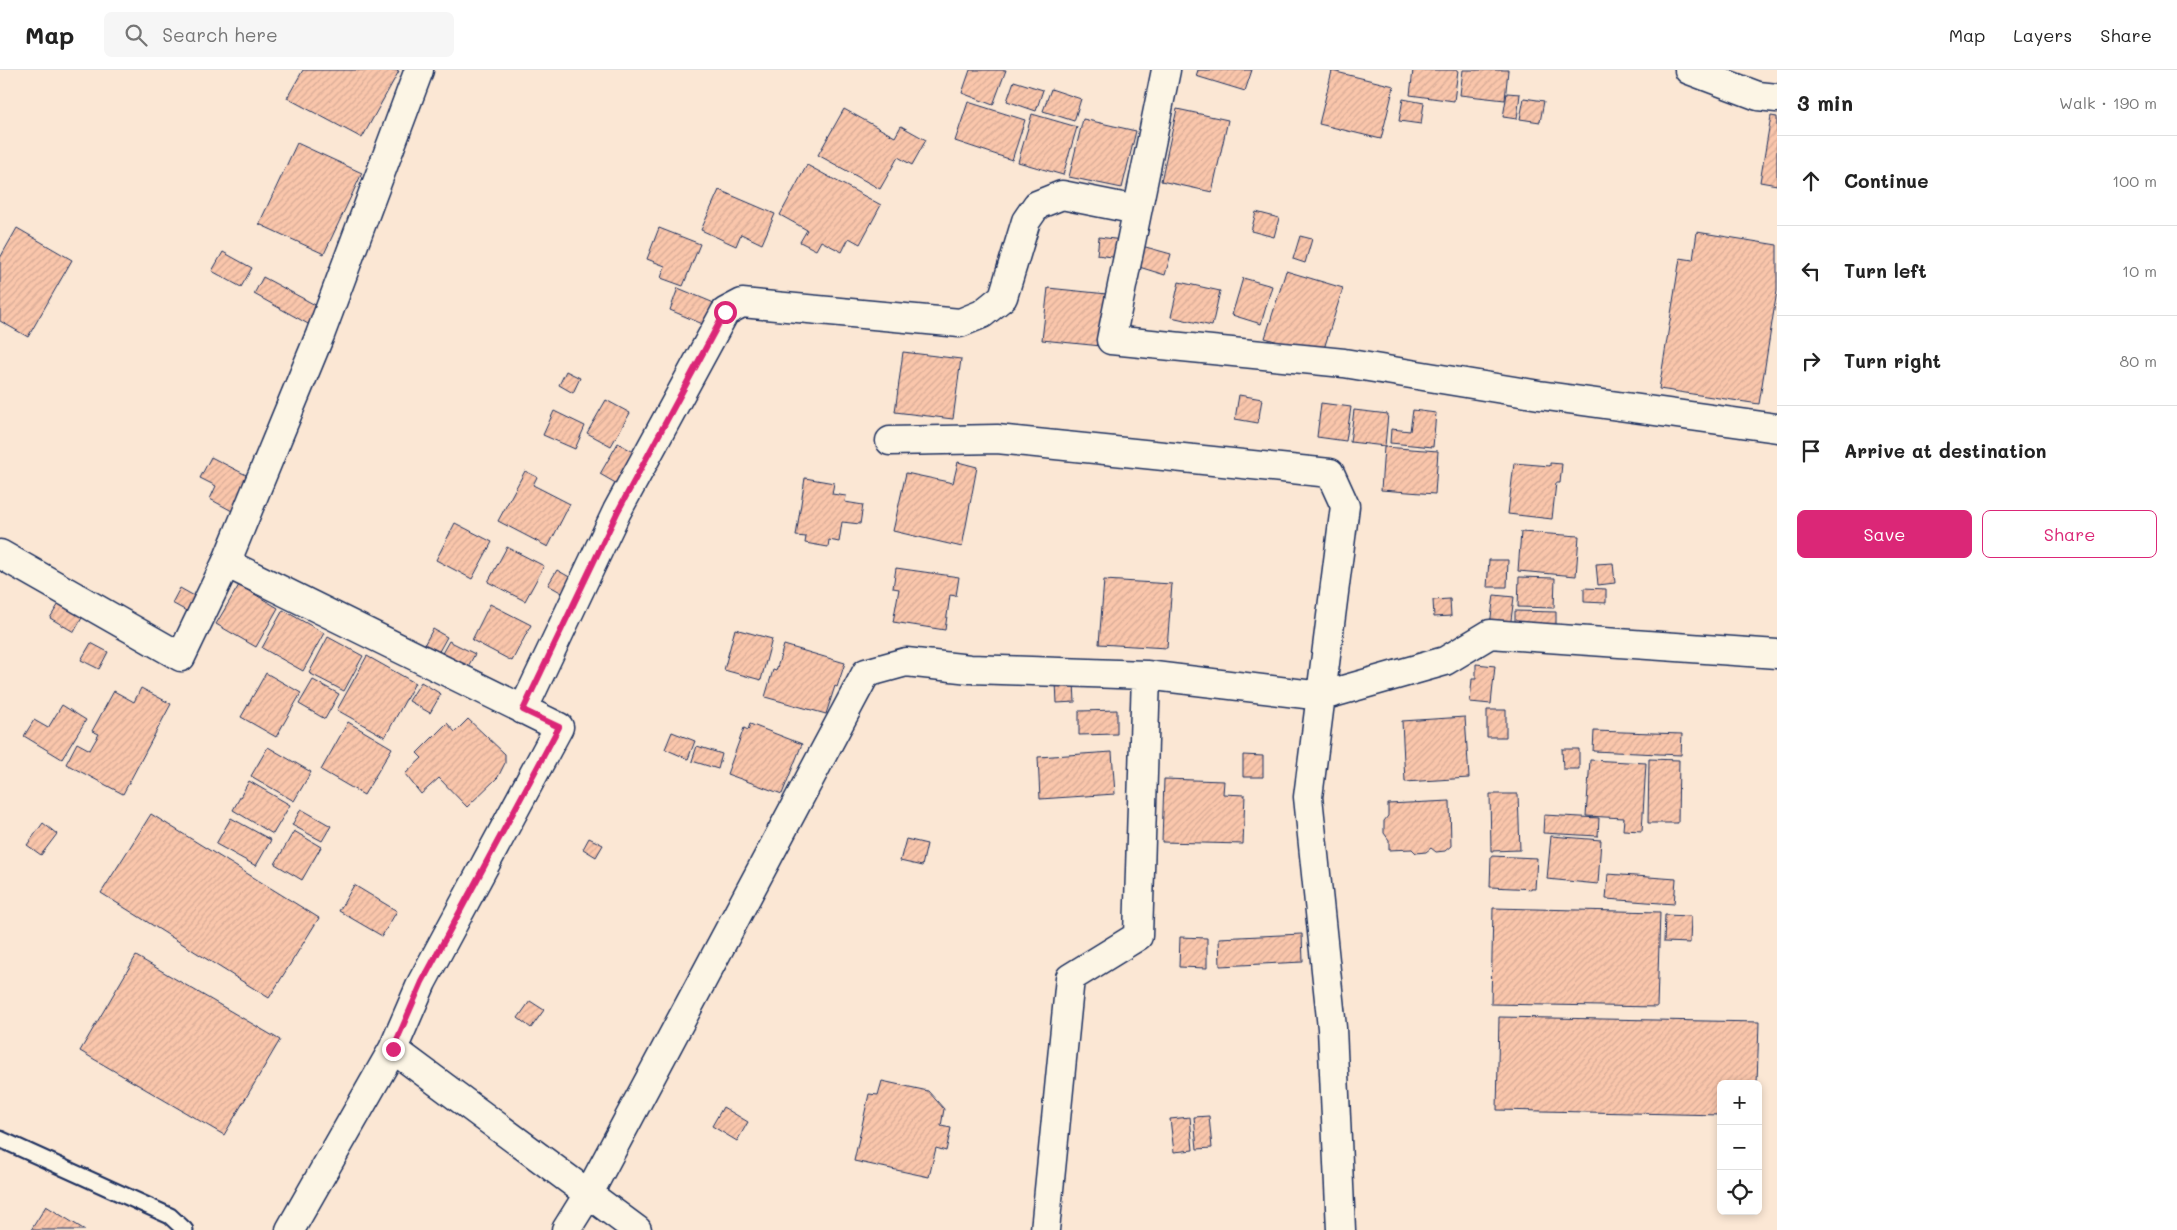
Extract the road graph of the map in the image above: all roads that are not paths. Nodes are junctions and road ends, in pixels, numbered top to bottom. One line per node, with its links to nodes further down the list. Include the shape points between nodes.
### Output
1 (419, 70): 9 (street, via 320,335)
2 (1166, 70): 5 (street)
3 (1689, 70): 4 (street, via 1758,96)
4 (1777, 98)
5 (1138, 210): 6 (street, via 1111,340 1344,363 1539,395); 13 (street, via 1062,195 1037,205 1026,221 1002,297 982,314 960,323 742,304 725,312 618,511)
6 (1777, 428)
7 (890, 441): 12 (street, via 997,439 1330,473 1345,506)
8 (0, 554): 9 (street, via 181,657)
9 (226, 563): 13 (street)
10 (1777, 654): 12 (street, via 1490,634 1445,661)
11 (1146, 675): 12 (street); 16 (street, via 970,669 906,662 866,673); 21 (street, via 1138,936 1070,978)
12 (1322, 696): 22 (street, via 1308,796 1332,1028)
13 (523, 710): 14 (street, via 559,727 422,982)
14 (393, 1049): 16 (street); 18 (street)
15 (0, 1139): 17 (lane, via 170,1216)
16 (588, 1193): 19 (street); 20 (street)
17 (185, 1230)
18 (290, 1230)
19 (566, 1230)
20 (637, 1230)
21 (1045, 1230)
22 (1341, 1230)

